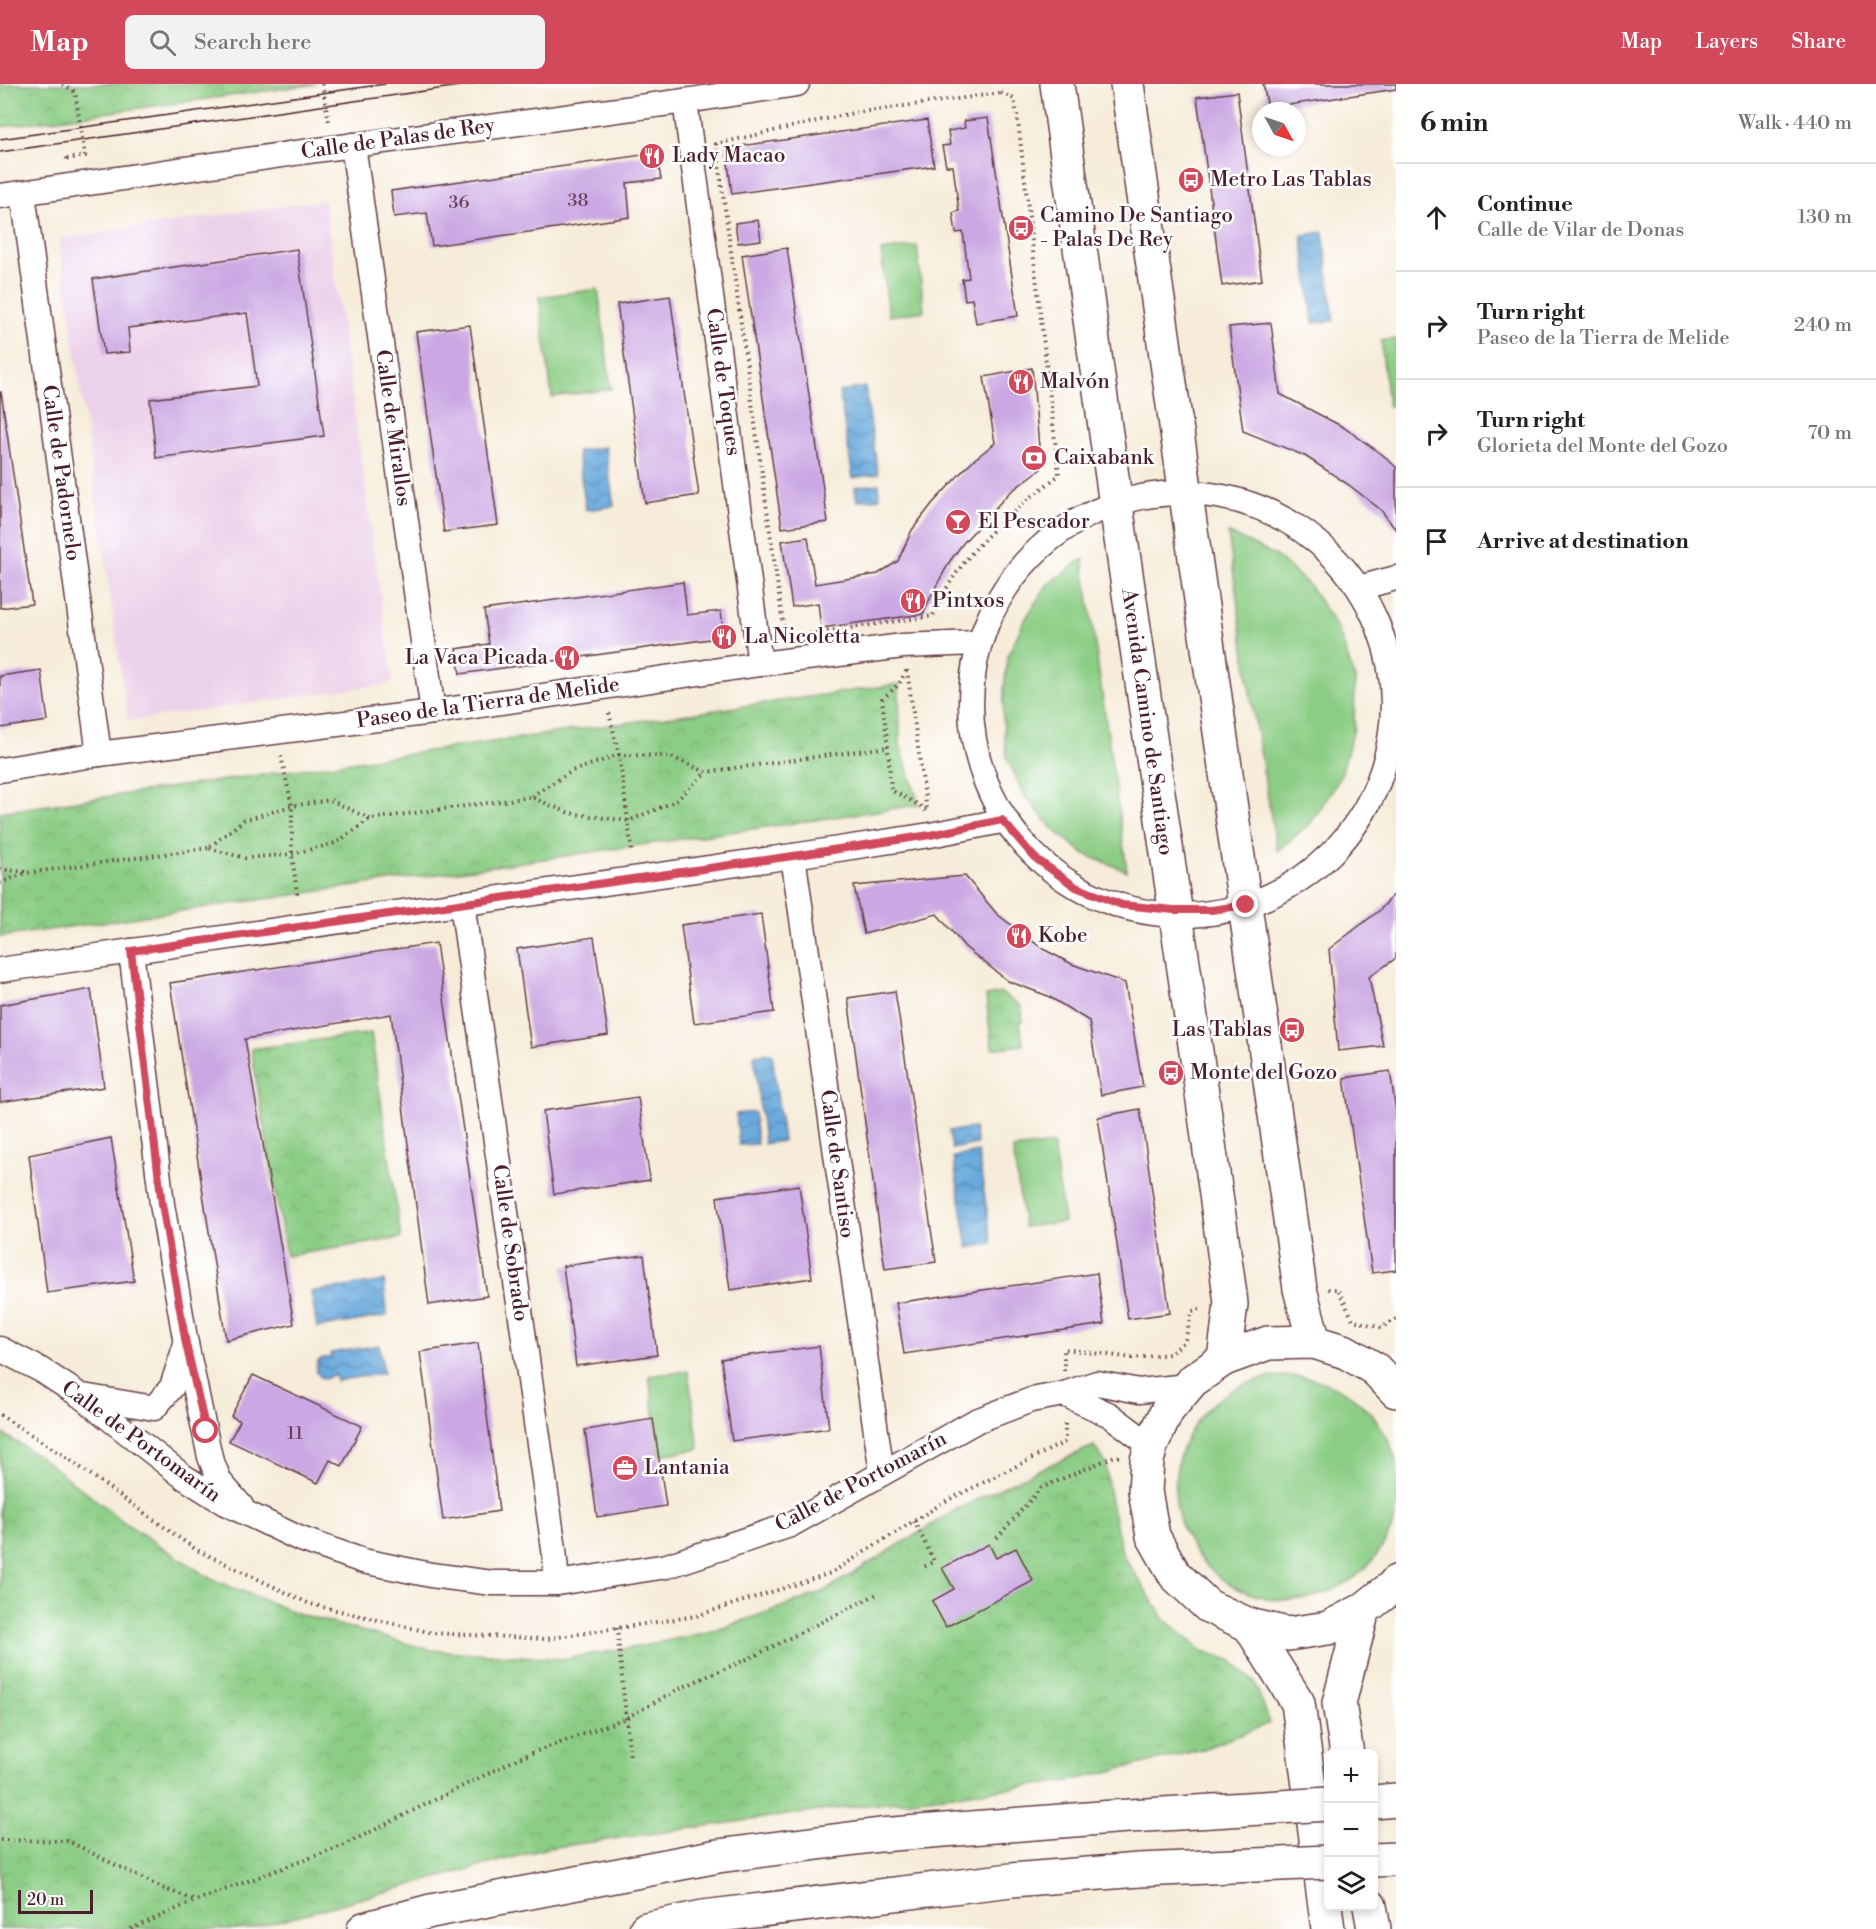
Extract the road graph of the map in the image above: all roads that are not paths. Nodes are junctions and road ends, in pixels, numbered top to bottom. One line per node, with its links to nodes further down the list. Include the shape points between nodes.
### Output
1 (797, 84): 4 (street, Calle de Palas de Rey)
2 (1057, 84): 8 (main road, Avenida Camino de Santiago)
3 (1127, 84): 7 (main road)
4 (685, 101): 5 (street, Calle de Palas de Rey); 12 (street, Calle de Toques)
5 (353, 145): 6 (street, Calle de Palas de Rey); 13 (street, Calle de Mirallos)
6 (11, 194): 14 (street, Calle de Padornelo)
7 (1186, 496): 8 (street); 10 (street, via 1237,500 1286,518 1328,548); 20 (main road)
8 (1116, 505): 11 (street, via 1078,520 1020,569); 21 (main road, Avenida Camino de Santiago)
9 (1396, 578): 10 (street)
10 (1362, 587): 15 (street, via 1383,629 1395,676)
11 (976, 643): 12 (street, Paseo de la Tierra de Melide, via 903,646); 17 (street, via 967,704 975,765)
12 (760, 664): 13 (street, Paseo de la Tierra de Melide)
13 (433, 712): 14 (street, Paseo de la Tierra de Melide)
14 (99, 754): 16 (street, Paseo de la Tierra de Melide)
15 (1391, 769): 20 (street, via 1364,814 1333,852 1294,882)
16 (0, 770)
17 (1002, 820): 18 (street); 21 (street, via 1035,858 1076,887 1122,905)
18 (793, 856): 19 (street); 33 (street, Calle de Santiso)
19 (462, 903): 22 (street); 36 (street, Calle de Sobrado)
20 (1246, 905): 21 (street); 24 (main road, via 1300,1289)
21 (1174, 910): 27 (main road, Avenida Camino de Santiago, via 1230,1295)
22 (131, 951): 23 (street); 25 (street, via 162,1204)
23 (0, 970)
24 (1314, 1342): 27 (main road, via 1268,1343); 28 (main road, via 1346,1352)
25 (186, 1344): 31 (street, via 172,1387 154,1408); 34 (street, via 210,1457 220,1482)
26 (0, 1349): 31 (street, Calle de Portomarín)
27 (1224, 1359): 29 (main road)
28 (1389, 1374)
29 (1188, 1386): 30 (street, Calle de Portomarín, via 1139,1391 1096,1383); 32 (main road, via 1167,1411)
30 (1064, 1394): 32 (street, via 1110,1415); 33 (street, Calle de Portomarín, via 1031,1400 976,1421)
31 (81, 1396): 34 (street, Calle de Portomarín, via 184,1477)
32 (1149, 1453): 38 (main road, via 1145,1491 1153,1536 1175,1575 1208,1606)
33 (882, 1473): 36 (street, Calle de Portomarín, via 790,1525 667,1566)
34 (250, 1516): 36 (street, Calle de Portomarín, via 363,1561 492,1583)
35 (1396, 1582): 37 (main road)
36 (557, 1583)
37 (1363, 1610): 38 (main road, via 1328,1628 1288,1634); 39 (main road, via 1339,1703)
38 (1249, 1625): 49 (main road, via 1298,1703)
39 (1346, 1749)
40 (1396, 1800): 41 (main road)
41 (1378, 1802)
42 (1324, 1804): 47 (main road, bridge, via 880,1835 718,1856 431,1911)
43 (1396, 1858): 44 (main road)
44 (1378, 1860)
45 (1324, 1862): 48 (main road, bridge, via 1011,1880 703,1917)
46 (1372, 1911): 50 (main road)
47 (364, 1929)
48 (646, 1929)
49 (1328, 1929)
50 (1374, 1929)

